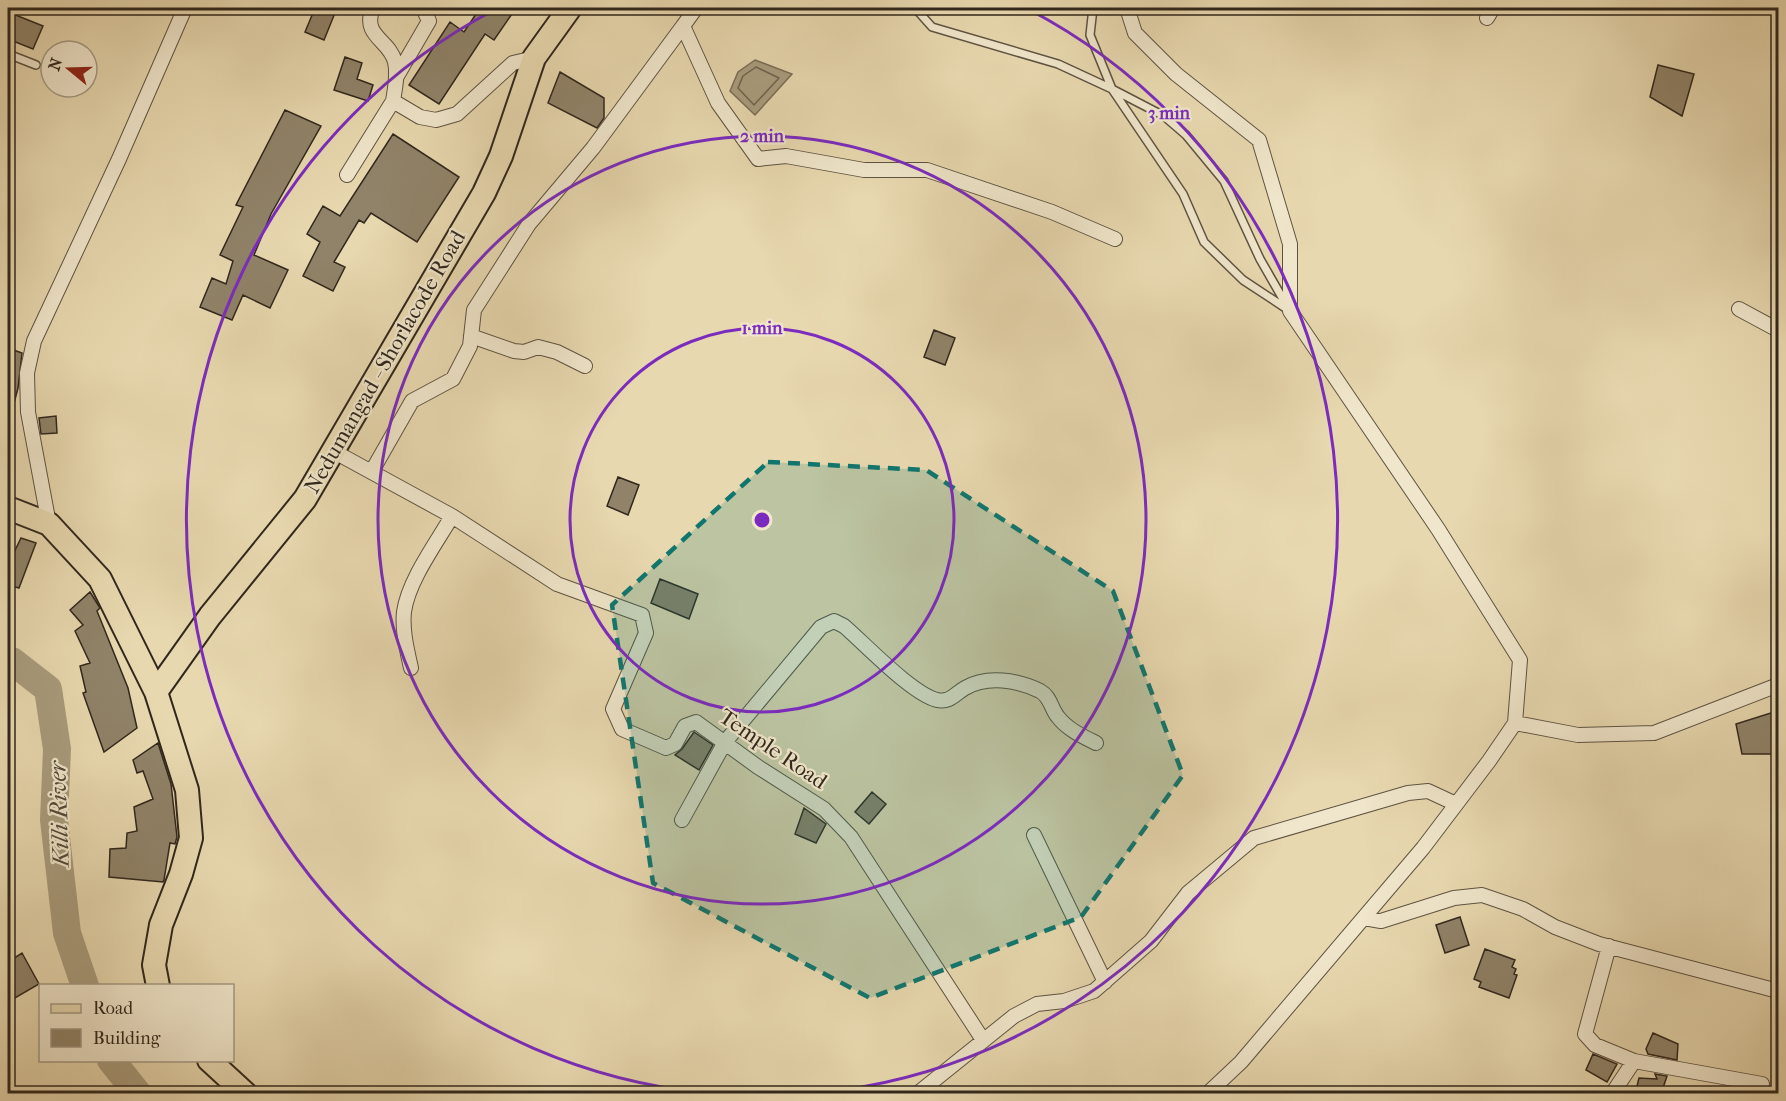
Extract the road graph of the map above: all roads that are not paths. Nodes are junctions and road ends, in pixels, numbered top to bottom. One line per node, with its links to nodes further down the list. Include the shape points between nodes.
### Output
1 (185, 8): 27 (street, via 34,340 27,373 28,412)
2 (373, 8): 13 (street, via 369,21 374,34 395,60)
3 (423, 8): 13 (street, via 429,21)
4 (570, 8): 11 (main road, Nedumangad - Shorlacode Road)
5 (696, 8): 9 (street)
6 (915, 8): 14 (lane, via 932,27 1058,64)
7 (1093, 8): 14 (lane, via 1090,35)
8 (1127, 8): 19 (street, via 1135,33 1168,66 1259,140 1290,244)
9 (683, 26): 17 (street, via 718,103 758,159 786,156 864,170 927,170 1052,212); 21 (street, via 593,148 529,224 474,310)
10 (8, 54): 12 (lane)
11 (534, 58): 15 (street, via 513,63 457,114 436,120 420,117); 23 (main road, Nedumangad - Shorlacode Road, via 501,156 484,193)
12 (36, 65)
13 (397, 76): 15 (street)
14 (1112, 89): 19 (lane, via 1183,194 1204,242 1243,280); 19 (lane, via 1164,116 1186,135 1224,181 1260,259)
15 (393, 101): 16 (street)
16 (347, 175)
17 (1115, 239)
18 (1738, 309): 20 (street)
19 (1290, 311): 31 (street, via 1438,529 1520,660)
20 (1779, 330)
21 (471, 336): 22 (street, via 514,351 524,352 538,346); 24 (street, via 453,379 412,401)
22 (585, 366)
23 (333, 451): 24 (street, Temple Road); 30 (main road, Nedumangad - Shorlacode Road, via 305,499 210,616)
24 (372, 471): 26 (street, Temple Road)
25 (8, 508): 27 (main road)
26 (452, 516): 28 (street, via 416,579 404,611); 32 (street, Temple Road, via 557,584 642,615 646,633 613,709 622,729 666,748 675,744 685,726 696,722)
27 (49, 524): 30 (main road, via 99,579)
28 (411, 668)
29 (1779, 686): 31 (street, via 1654,733 1578,735)
30 (156, 692): 40 (main road, via 187,790 191,838 161,925 154,965)
31 (1515, 723): 34 (street)
32 (724, 742): 33 (street, via 821,627 834,621 920,692 938,700 952,699 965,687 998,679 1041,692 1058,717 1077,734); 35 (street); 42 (street, Temple Road, via 824,809 851,837)
33 (1096, 743)
34 (1456, 804): 37 (street); 39 (street, via 1428,791 1408,793 1254,838 1188,893 1151,940)
35 (682, 820)
36 (1035, 835): 39 (street)
37 (1364, 918): 38 (street, via 1381,921 1454,897 1482,896); 48 (street, via 1241,1062)
38 (1609, 946): 41 (street); 43 (street, via 1586,1034 1595,1045)
39 (1105, 982): 42 (street, via 1094,992 1037,1004)
40 (158, 984)
41 (1779, 991)
42 (984, 1040): 47 (street)
43 (1634, 1061): 45 (street); 49 (street)
44 (211, 1062): 46 (main road)
45 (1762, 1083)
46 (246, 1094)
47 (916, 1094)
48 (1207, 1094)
49 (1612, 1094)

